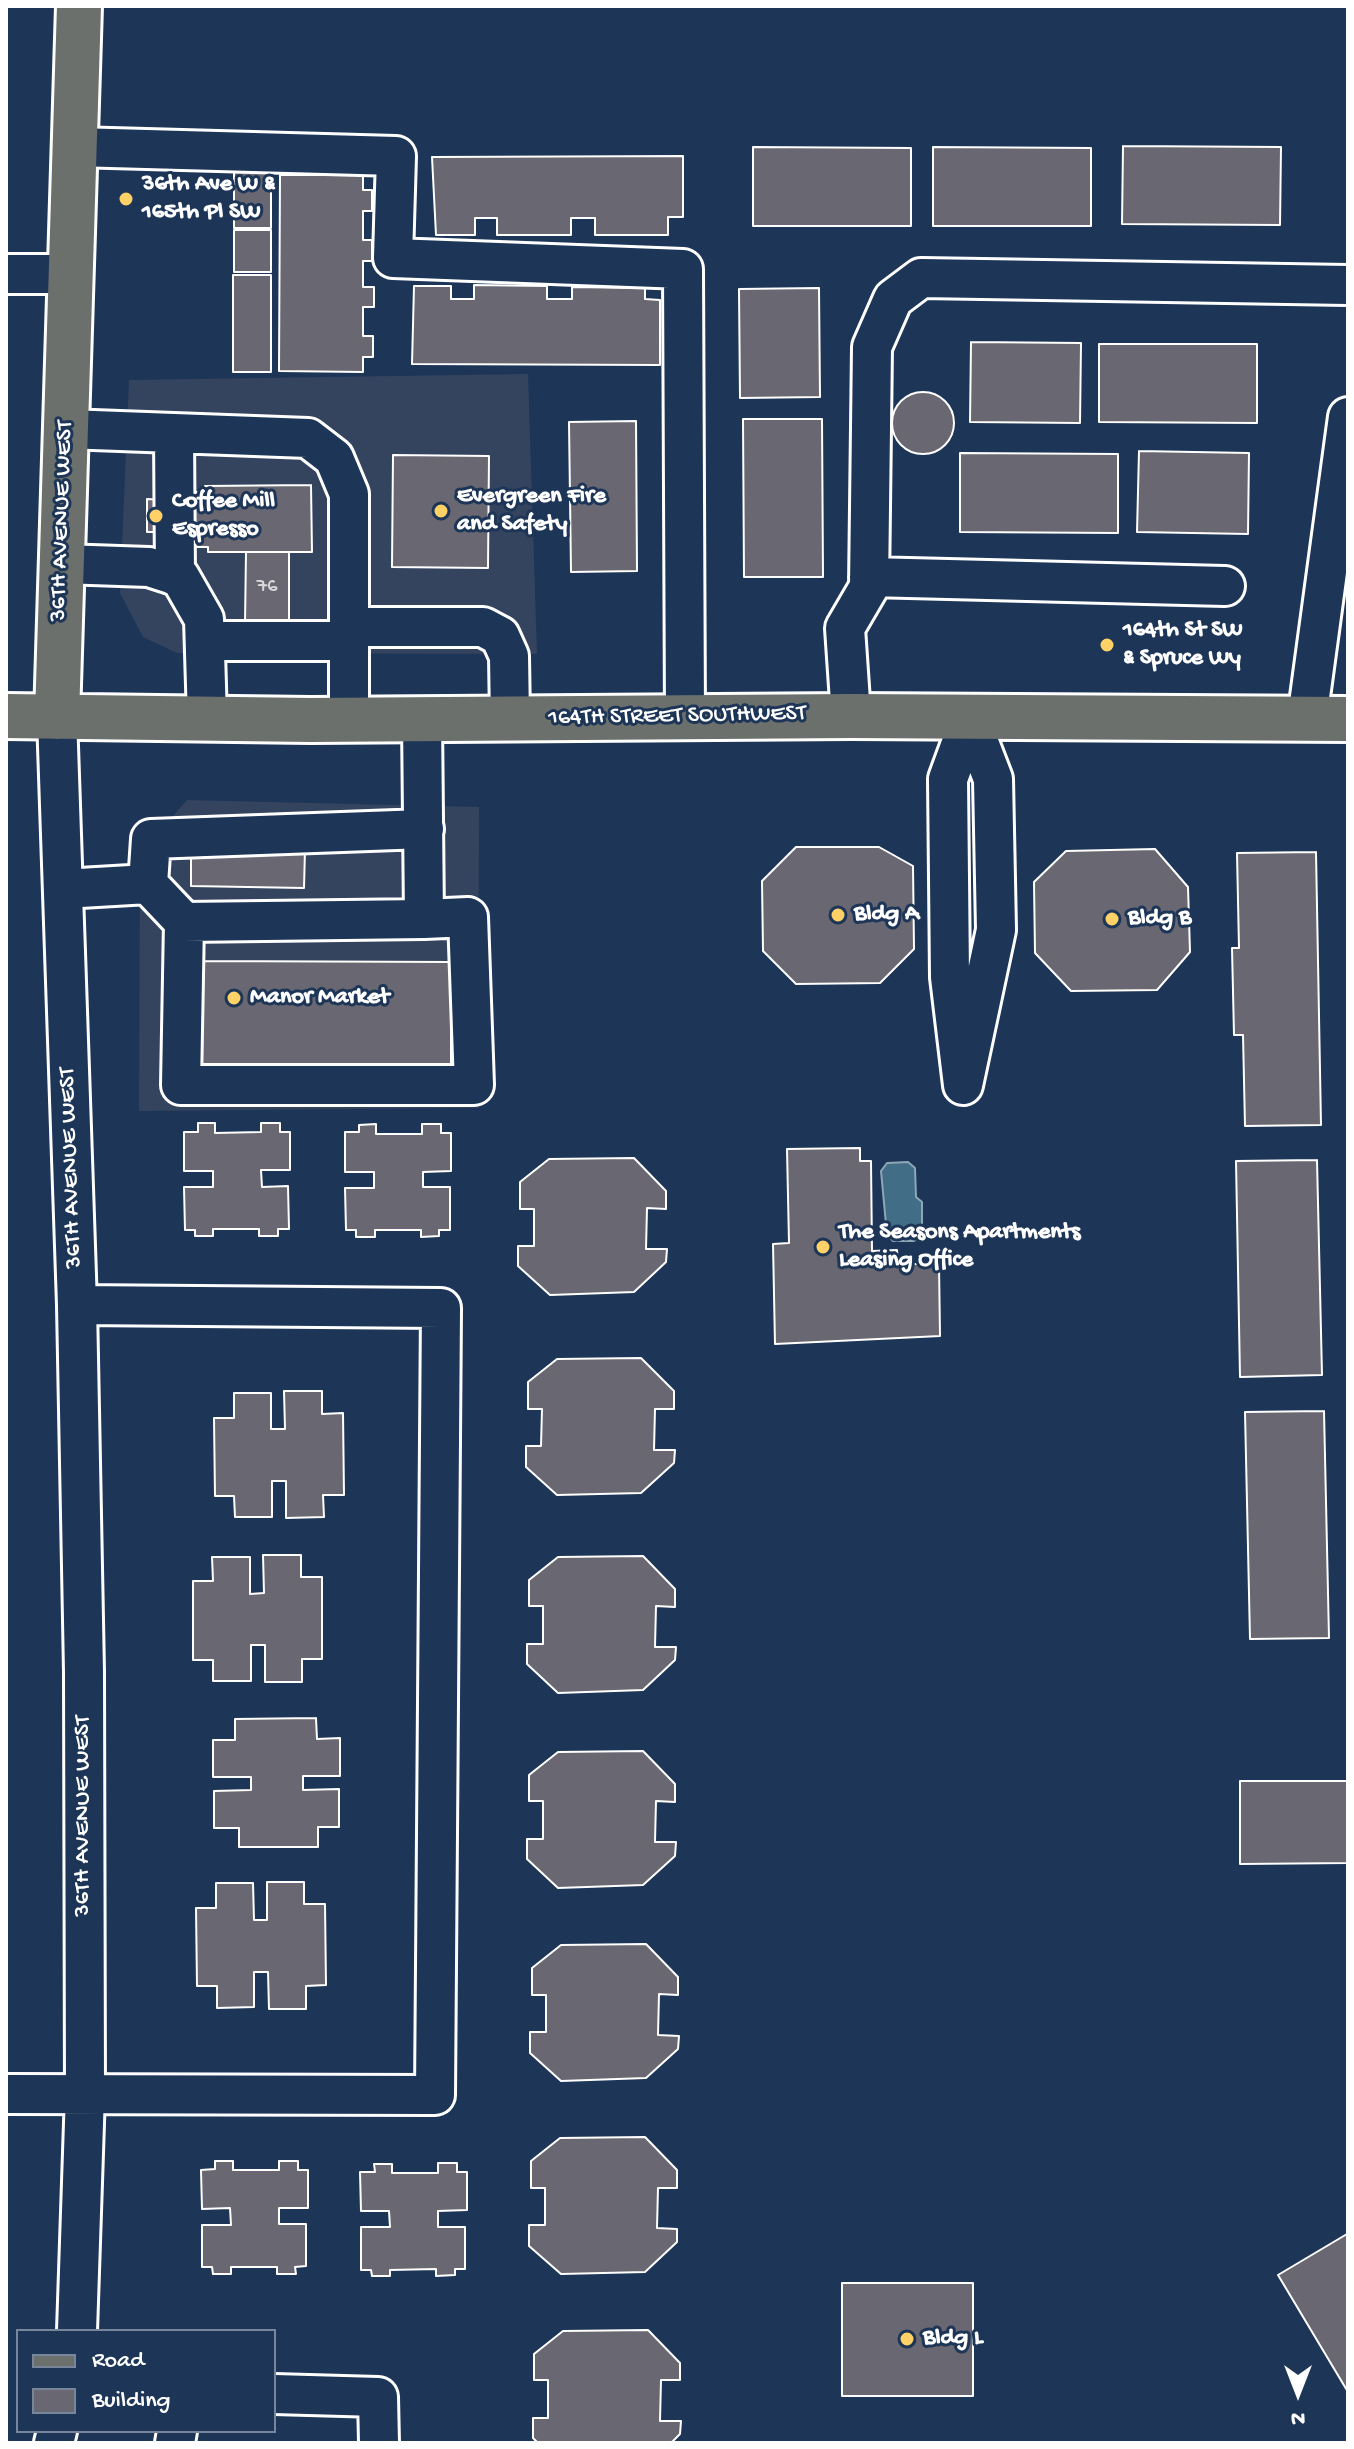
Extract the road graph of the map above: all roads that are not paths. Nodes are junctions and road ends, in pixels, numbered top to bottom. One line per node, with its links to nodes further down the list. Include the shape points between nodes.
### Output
1 (79, 6): 2 (main road, 36TH AVENUE WEST)
2 (75, 147): 4 (main road, 36TH AVENUE WEST); 18 (street, via 396,156 393,258 683,269)
3 (6, 274): 4 (street)
4 (71, 274): 7 (main road, 36TH AVENUE WEST)
5 (1348, 285): 11 (street, via 921,278 893,299 872,347)
6 (1348, 417): 23 (street)
7 (66, 429): 8 (street); 9 (main road, 36TH AVENUE WEST)
8 (174, 433): 10 (street); 13 (street, via 308,438 334,458 349,494)
9 (62, 564): 10 (street, via 149,567); 17 (main road, 36TH AVENUE WEST)
10 (175, 576): 14 (street, via 204,619)
11 (869, 577): 12 (street); 16 (street, via 869,587 845,628)
12 (1225, 586)
13 (349, 634): 14 (street); 21 (street, via 483,627 500,636 509,656); 24 (street)
14 (205, 641): 19 (street)
15 (6, 716): 17 (main road, 164TH STREET SOUTHWEST)
16 (851, 716): 18 (main road, 164TH STREET SOUTHWEST); 22 (main road, 164TH STREET SOUTHWEST)
17 (57, 717): 19 (main road, 164TH STREET SOUTHWEST); 27 (street, 36TH AVENUE WEST)
18 (685, 717): 21 (main road, 164TH STREET SOUTHWEST)
19 (207, 719): 24 (main road, 164TH STREET SOUTHWEST)
20 (422, 719): 21 (main road, 164TH STREET SOUTHWEST); 24 (main road, 164TH STREET SOUTHWEST); 25 (street)
21 (510, 719)
22 (970, 719): 22 (street, via 948,779 950,977 963,1085 996,930 993,779); 23 (main road, 164TH STREET SOUTHWEST)
23 (1327, 719)
24 (349, 720)
25 (424, 829): 26 (street, via 151,839); 28 (street)
26 (148, 884): 27 (street); 29 (street)
27 (63, 889): 30 (street, 36TH AVENUE WEST)
28 (424, 919): 29 (street); 29 (street, via 468,917 474,1085 181,1085)
29 (184, 922)
30 (77, 1305): 31 (street, 36TH AVENUE WEST); 31 (street, via 441,1308 435,2095)
31 (85, 2093): 32 (street); 33 (street, 36TH AVENUE WEST)
32 (6, 2094)
33 (77, 2329)
34 (276, 2394): 35 (street, via 378,2397)
35 (379, 2443)

